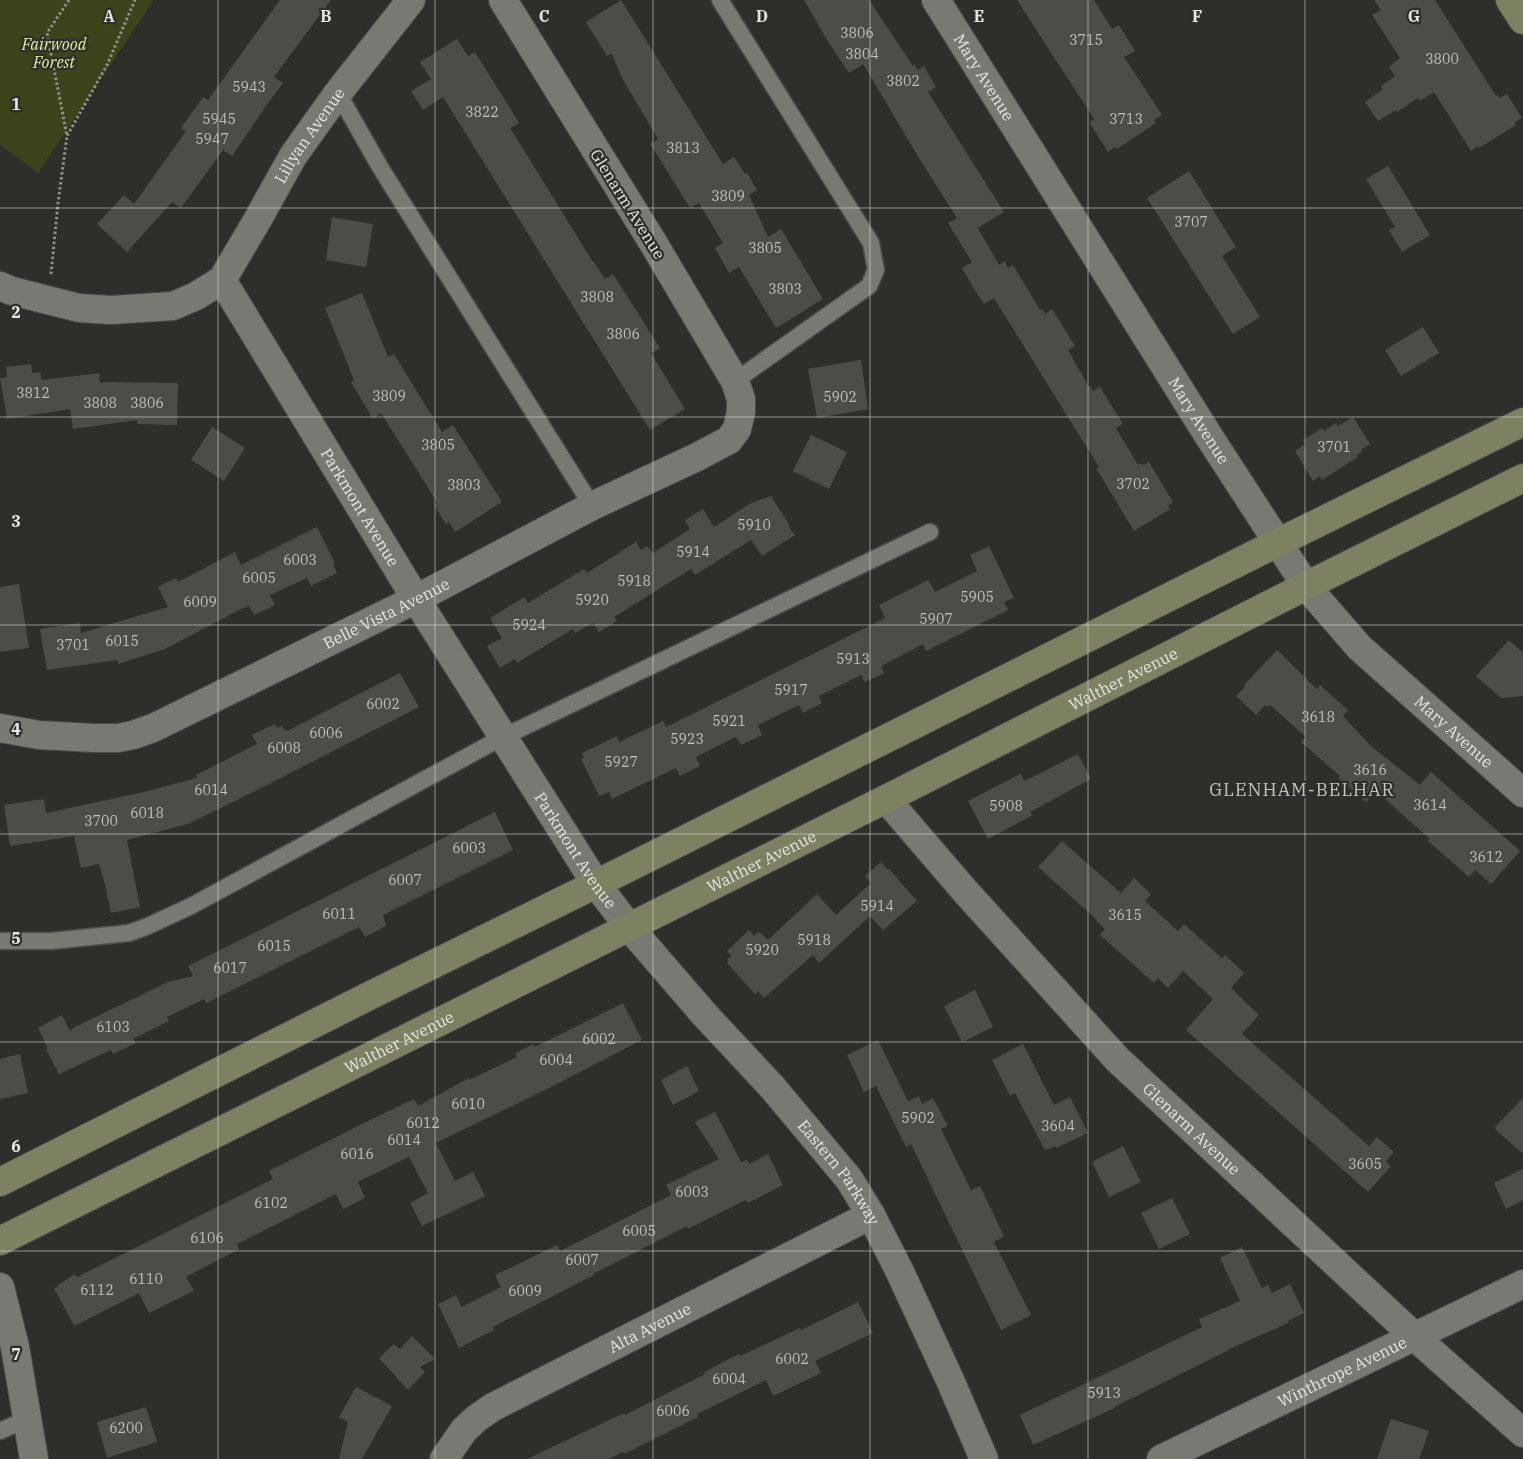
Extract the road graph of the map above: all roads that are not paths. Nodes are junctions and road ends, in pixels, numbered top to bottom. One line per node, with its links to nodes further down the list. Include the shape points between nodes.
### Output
1 (411, 0): 7 (street, Lillyan Avenue)
2 (503, 0): 10 (street, Glenarm Avenue)
3 (720, 0): 10 (lane, via 871,244 876,270 869,286)
4 (936, 0): 16 (street, Mary Avenue)
5 (1510, 0): 6 (main road)
6 (1523, 20)
7 (338, 93): 8 (street, Lillyan Avenue, via 293,156); 14 (lane, via 380,167)
8 (222, 280): 9 (street, via 173,306 111,310 79,308); 18 (street, Parkmont Avenue)
9 (0, 286)
10 (735, 381): 11 (street, Glenarm Avenue)
11 (741, 412): 14 (street, Belle Vista Avenue, via 737,429 729,440)
12 (1523, 422): 16 (main road)
13 (1523, 478): 17 (main road, Walther Avenue)
14 (592, 506): 18 (street, Belle Vista Avenue)
15 (930, 532): 20 (lane)
16 (1277, 543): 17 (street, Mary Avenue); 23 (main road)
17 (1306, 586): 21 (street, Mary Avenue, via 1360,647); 22 (main road, Walther Avenue)
18 (416, 599): 19 (street, Belle Vista Avenue, via 133,735 94,738 39,735); 20 (street, Parkmont Avenue)
19 (0, 728)
20 (502, 737): 23 (street, Parkmont Avenue); 25 (lane, via 148,926 129,933 102,936)
21 (1523, 793)
22 (886, 799): 24 (main road, Walther Avenue); 31 (street, Glenarm Avenue, via 1117,1059)
23 (596, 884): 24 (street, Parkmont Avenue); 26 (main road)
24 (629, 927): 27 (street, Eastern Parkway, via 820,1142 849,1179); 28 (main road, Walther Avenue)
25 (0, 941)
26 (0, 1182)
27 (871, 1215): 36 (street, Alta Avenue, via 493,1407 464,1430); 37 (street, Eastern Parkway)
28 (0, 1241)
29 (1523, 1284): 31 (street, Winthrope Avenue)
30 (0, 1287): 32 (street, via 15,1346)
31 (1415, 1336): 34 (street, Glenarm Avenue); 38 (street, Winthrope Avenue)
32 (27, 1418): 33 (lane); 35 (street)
33 (0, 1431)
34 (1523, 1433)
35 (34, 1459)
36 (444, 1459)
37 (984, 1459)
38 (1161, 1459)

